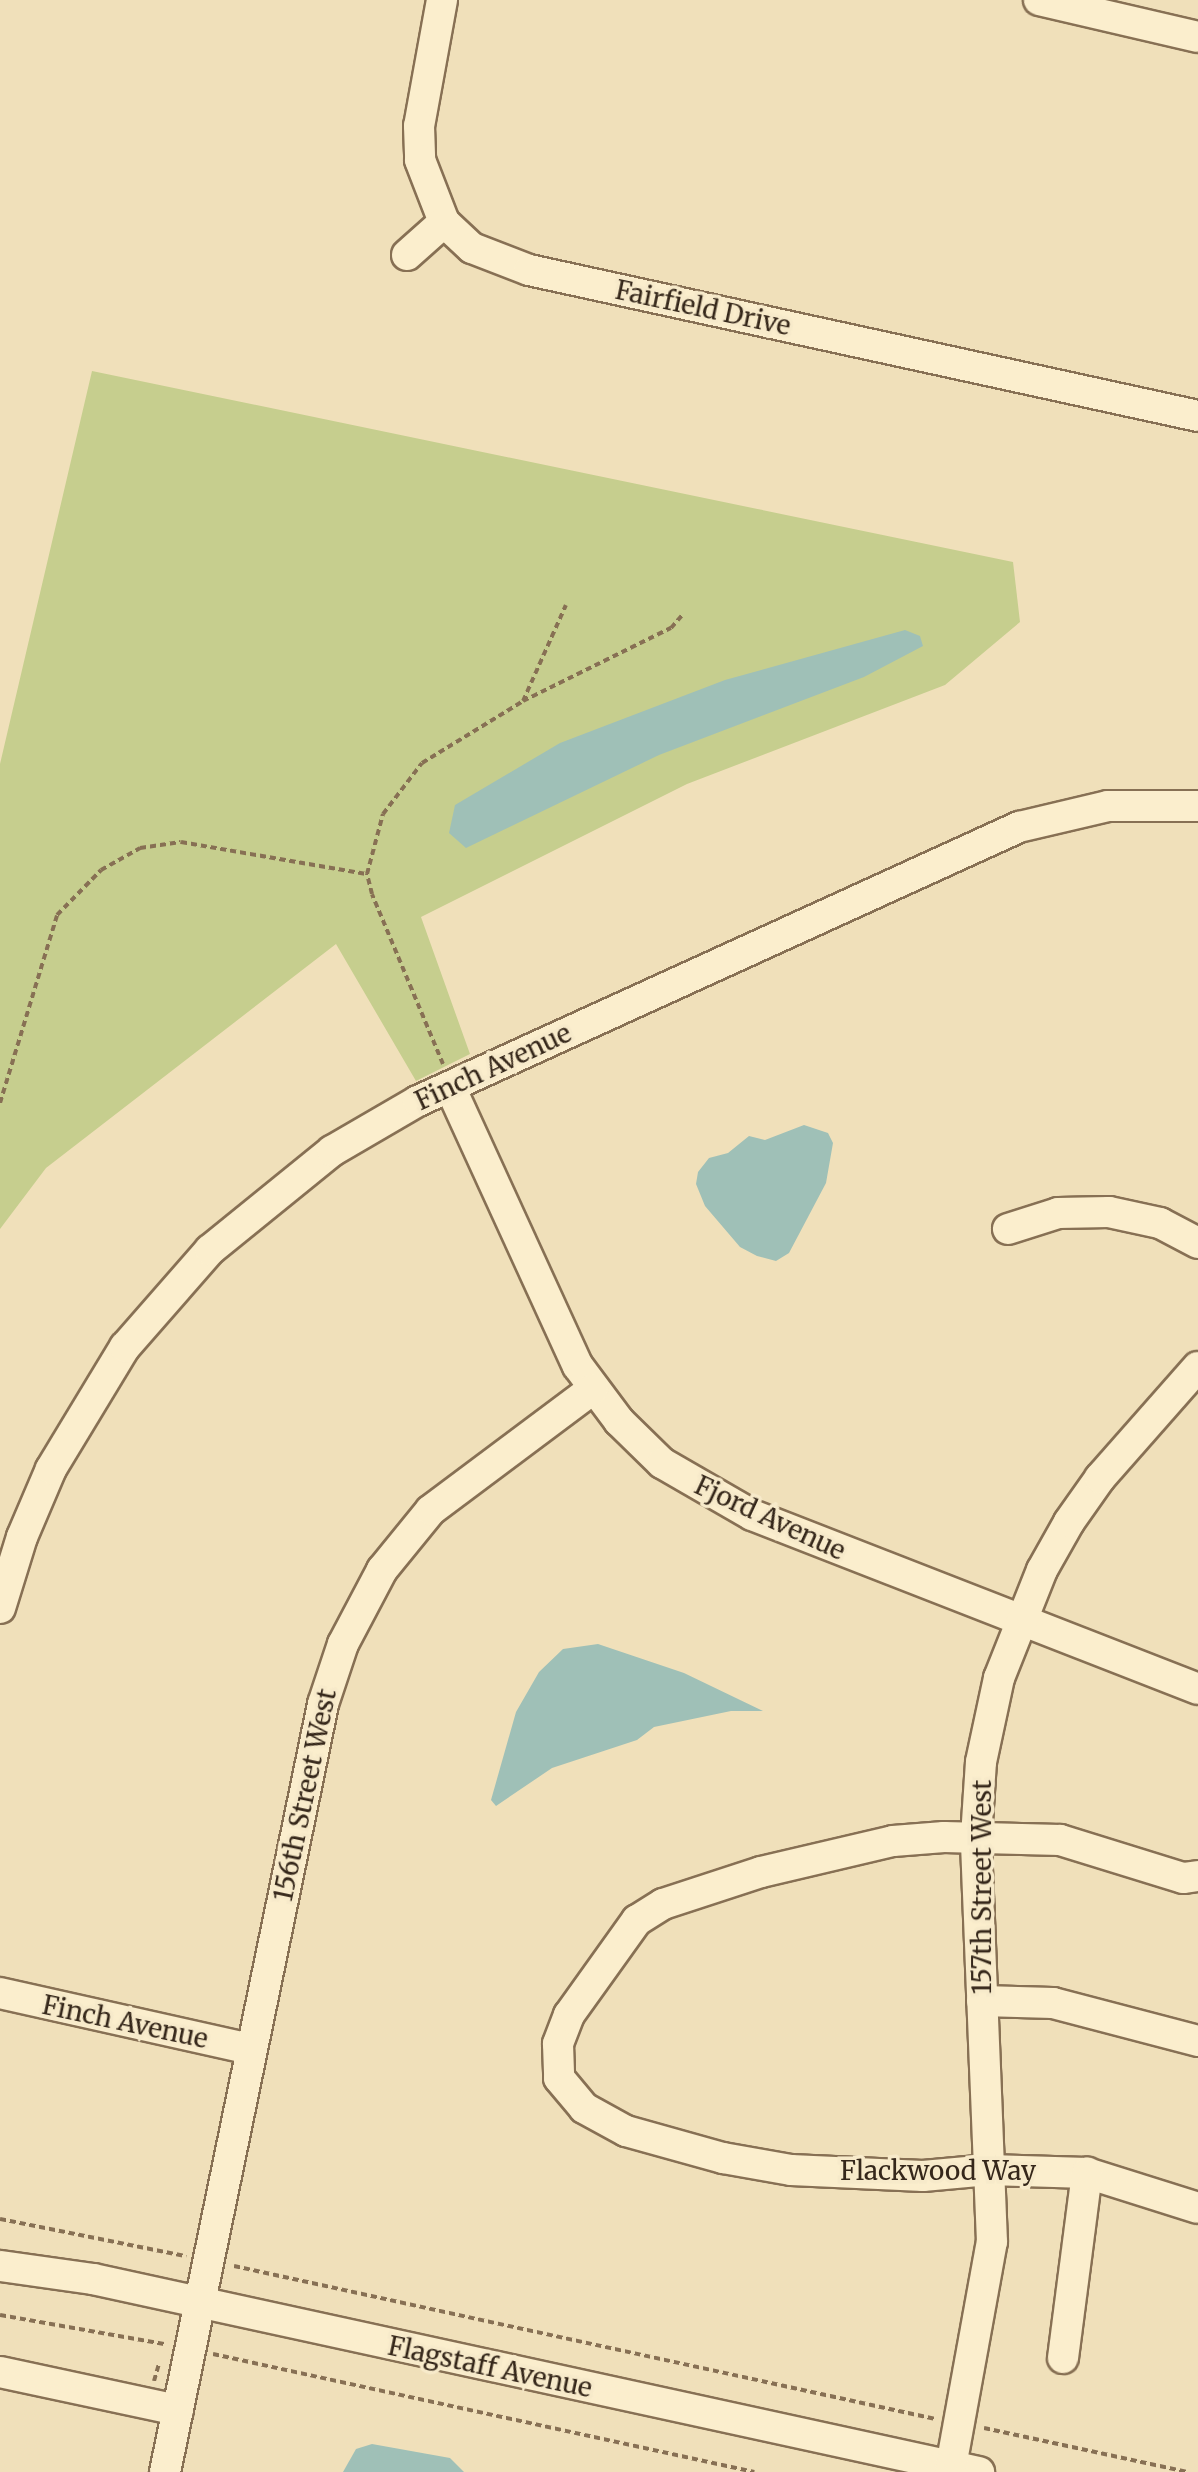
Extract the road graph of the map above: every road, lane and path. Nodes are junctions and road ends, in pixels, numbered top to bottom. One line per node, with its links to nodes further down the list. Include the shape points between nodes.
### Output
1 (442, 0): 4 (street, Fairfield Drive, via 419,126 420,160)
2 (1039, 0): 3 (street)
3 (1198, 37)
4 (444, 222): 5 (street); 6 (street, Fairfield Drive, via 472,248 529,270)
5 (407, 255)
6 (1198, 416)
7 (566, 605): 9 (path)
8 (683, 614): 9 (path, via 671,628)
9 (523, 701): 11 (path, via 422,763 398,788 383,814)
10 (1198, 806): 12 (street, Finch Avenue, via 1108,806 1019,827)
11 (367, 874): 12 (path, via 383,929); 13 (path, via 181,842 140,848 101,870 57,915)
12 (447, 1078): 17 (street, Fjord Avenue); 18 (street, Finch Avenue, via 296,1175 180,1281 109,1370 65,1443 33,1507)
13 (0, 1103)
14 (1008, 1229): 15 (street, via 1058,1213 1109,1212 1160,1223)
15 (1198, 1243)
16 (1198, 1367): 19 (street, 157th Street West, via 1100,1478 1069,1522)
17 (593, 1389): 19 (street, Fjord Avenue, via 650,1453 718,1499); 26 (street, 156th Street West, via 446,1496 398,1547 364,1600 323,1704)
18 (0, 1608)
19 (1019, 1621): 20 (street, Fjord Avenue); 21 (street, 157th Street West, via 999,1678 981,1762)
20 (1198, 1689)
21 (976, 1837): 22 (street, Flackwood Way, via 1060,1840 1183,1878); 24 (street, 157th Street West); 27 (street, Flackwood Way, via 893,1841 761,1872 663,1904 637,1920 569,2015 558,2044 559,2078 584,2108 626,2131 723,2158 791,2170 923,2176)
22 (1198, 1876)
23 (0, 1993): 26 (street, Finch Avenue)
24 (982, 2001): 25 (street, via 1053,2003); 27 (street, 157th Street West)
25 (1198, 2041)
26 (251, 2049): 31 (street, 156th Street West)
27 (989, 2170): 28 (street, Flackwood Way); 42 (street, 157th Street West, via 989,2280)
28 (1087, 2173): 29 (street, Flackwood Way); 36 (street)
29 (1198, 2208)
30 (0, 2219): 31 (path)
31 (209, 2261): 33 (street, 156th Street West); 40 (path)
32 (0, 2266): 33 (street, Flagstaff Avenue, via 93,2279)
33 (200, 2304): 35 (street, 156th Street West); 42 (street, Flagstaff Avenue)
34 (0, 2315): 35 (path)
35 (177, 2347): 38 (path); 39 (street, 156th Street West); 44 (path)
36 (1063, 2358)
37 (0, 2372): 39 (street)
38 (152, 2388)
39 (178, 2410): 43 (street, 156th Street West)
40 (923, 2416)
41 (995, 2431): 45 (path)
42 (960, 2470)
43 (165, 2472)
44 (754, 2472)
45 (1187, 2472)

